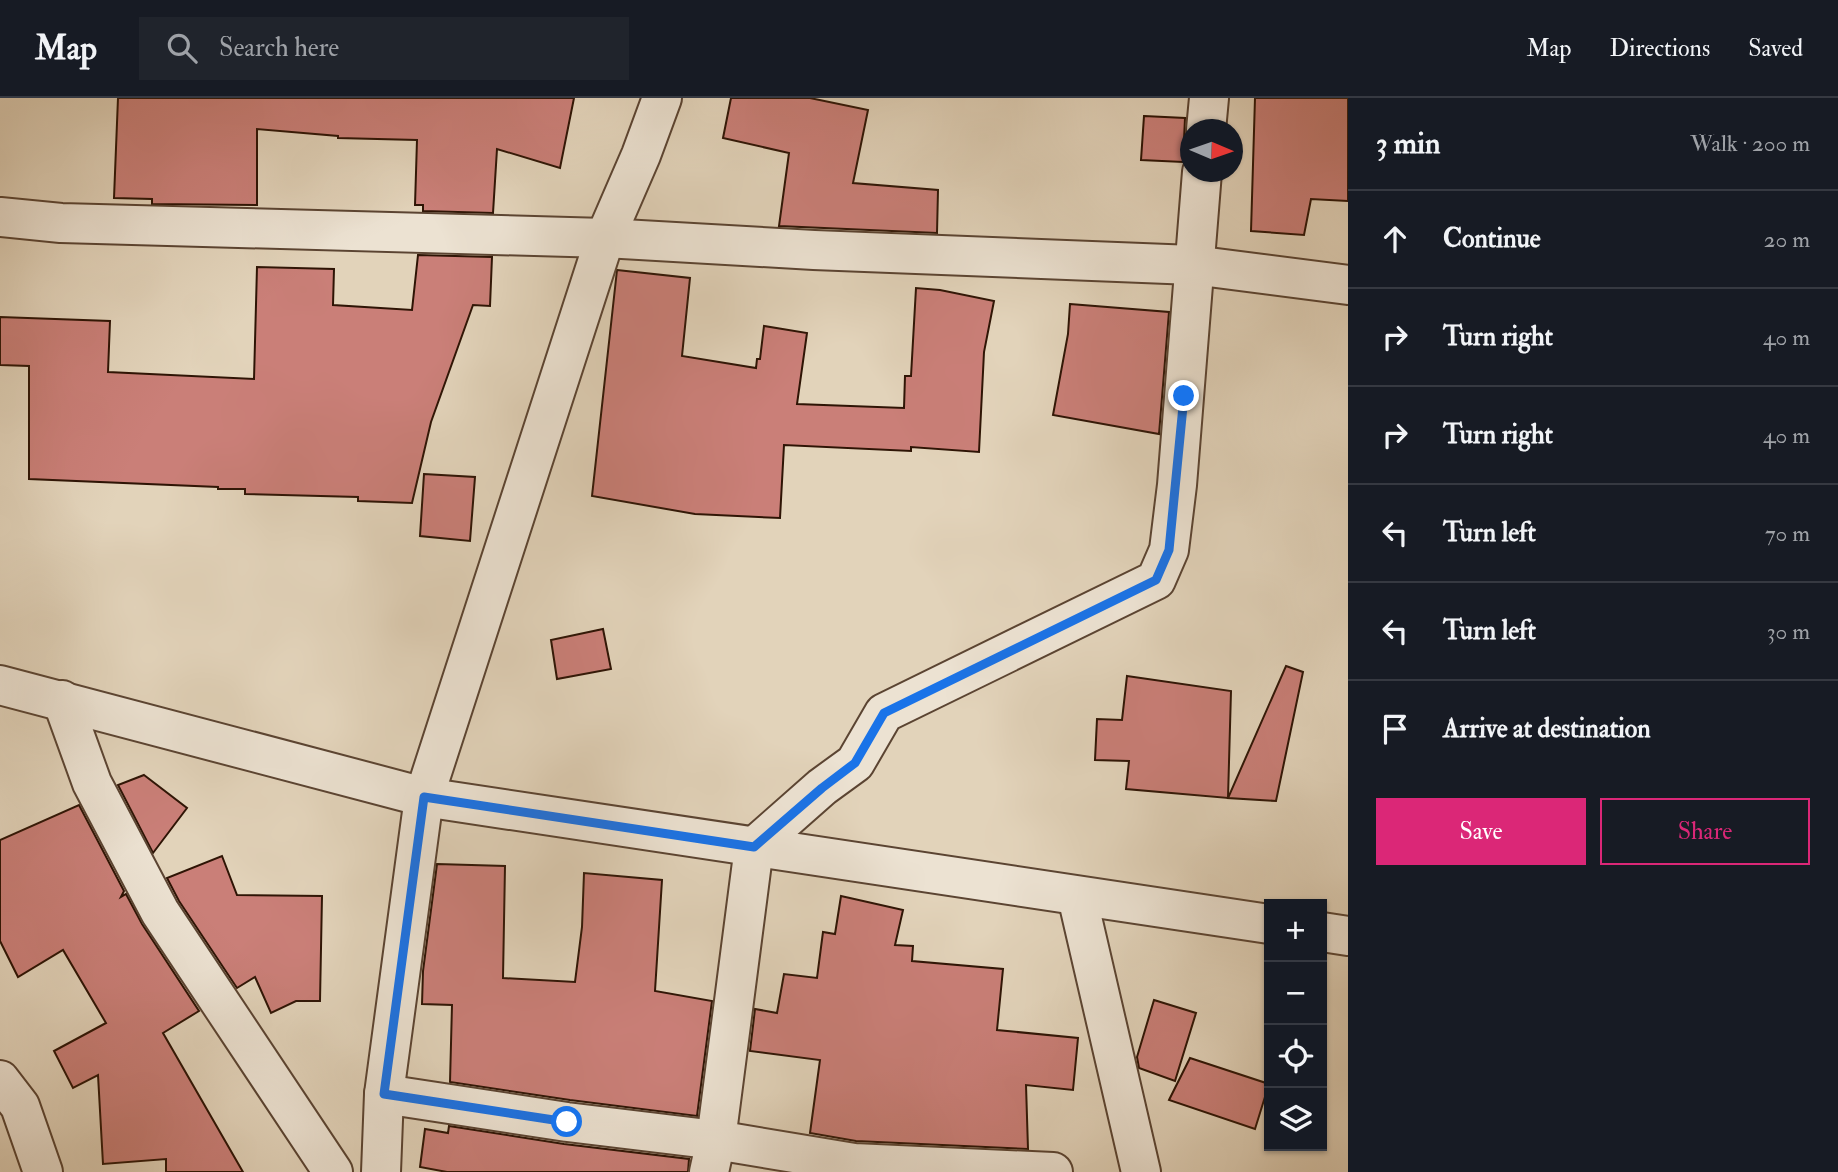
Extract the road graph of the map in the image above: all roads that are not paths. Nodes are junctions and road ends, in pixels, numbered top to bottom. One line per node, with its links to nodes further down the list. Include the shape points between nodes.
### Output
1 (662, 98): 6 (street)
2 (1209, 98): 3 (street)
3 (1207, 119)
4 (1201, 182): 7 (street)
5 (0, 217): 6 (street, via 75,224)
6 (605, 238): 7 (street); 11 (street)
7 (1193, 265): 8 (street); 12 (street, via 1177,485 1169,550 1156,580 884,713 855,763)
8 (1348, 285)
9 (0, 685): 10 (street)
10 (62, 700): 11 (street); 21 (street, via 92,783 160,912)
11 (424, 797): 12 (street); 17 (street)
12 (754, 847): 13 (street); 19 (street)
13 (1077, 896): 14 (street); 24 (street)
14 (1264, 923)
15 (1327, 933): 16 (street)
16 (1348, 936)
17 (384, 1094): 19 (street, via 567,1122); 22 (street)
18 (7, 1098): 20 (street)
19 (713, 1156): 23 (street)
20 (43, 1172)
21 (333, 1172)
22 (381, 1172)
23 (1053, 1172)
24 (1141, 1172)

